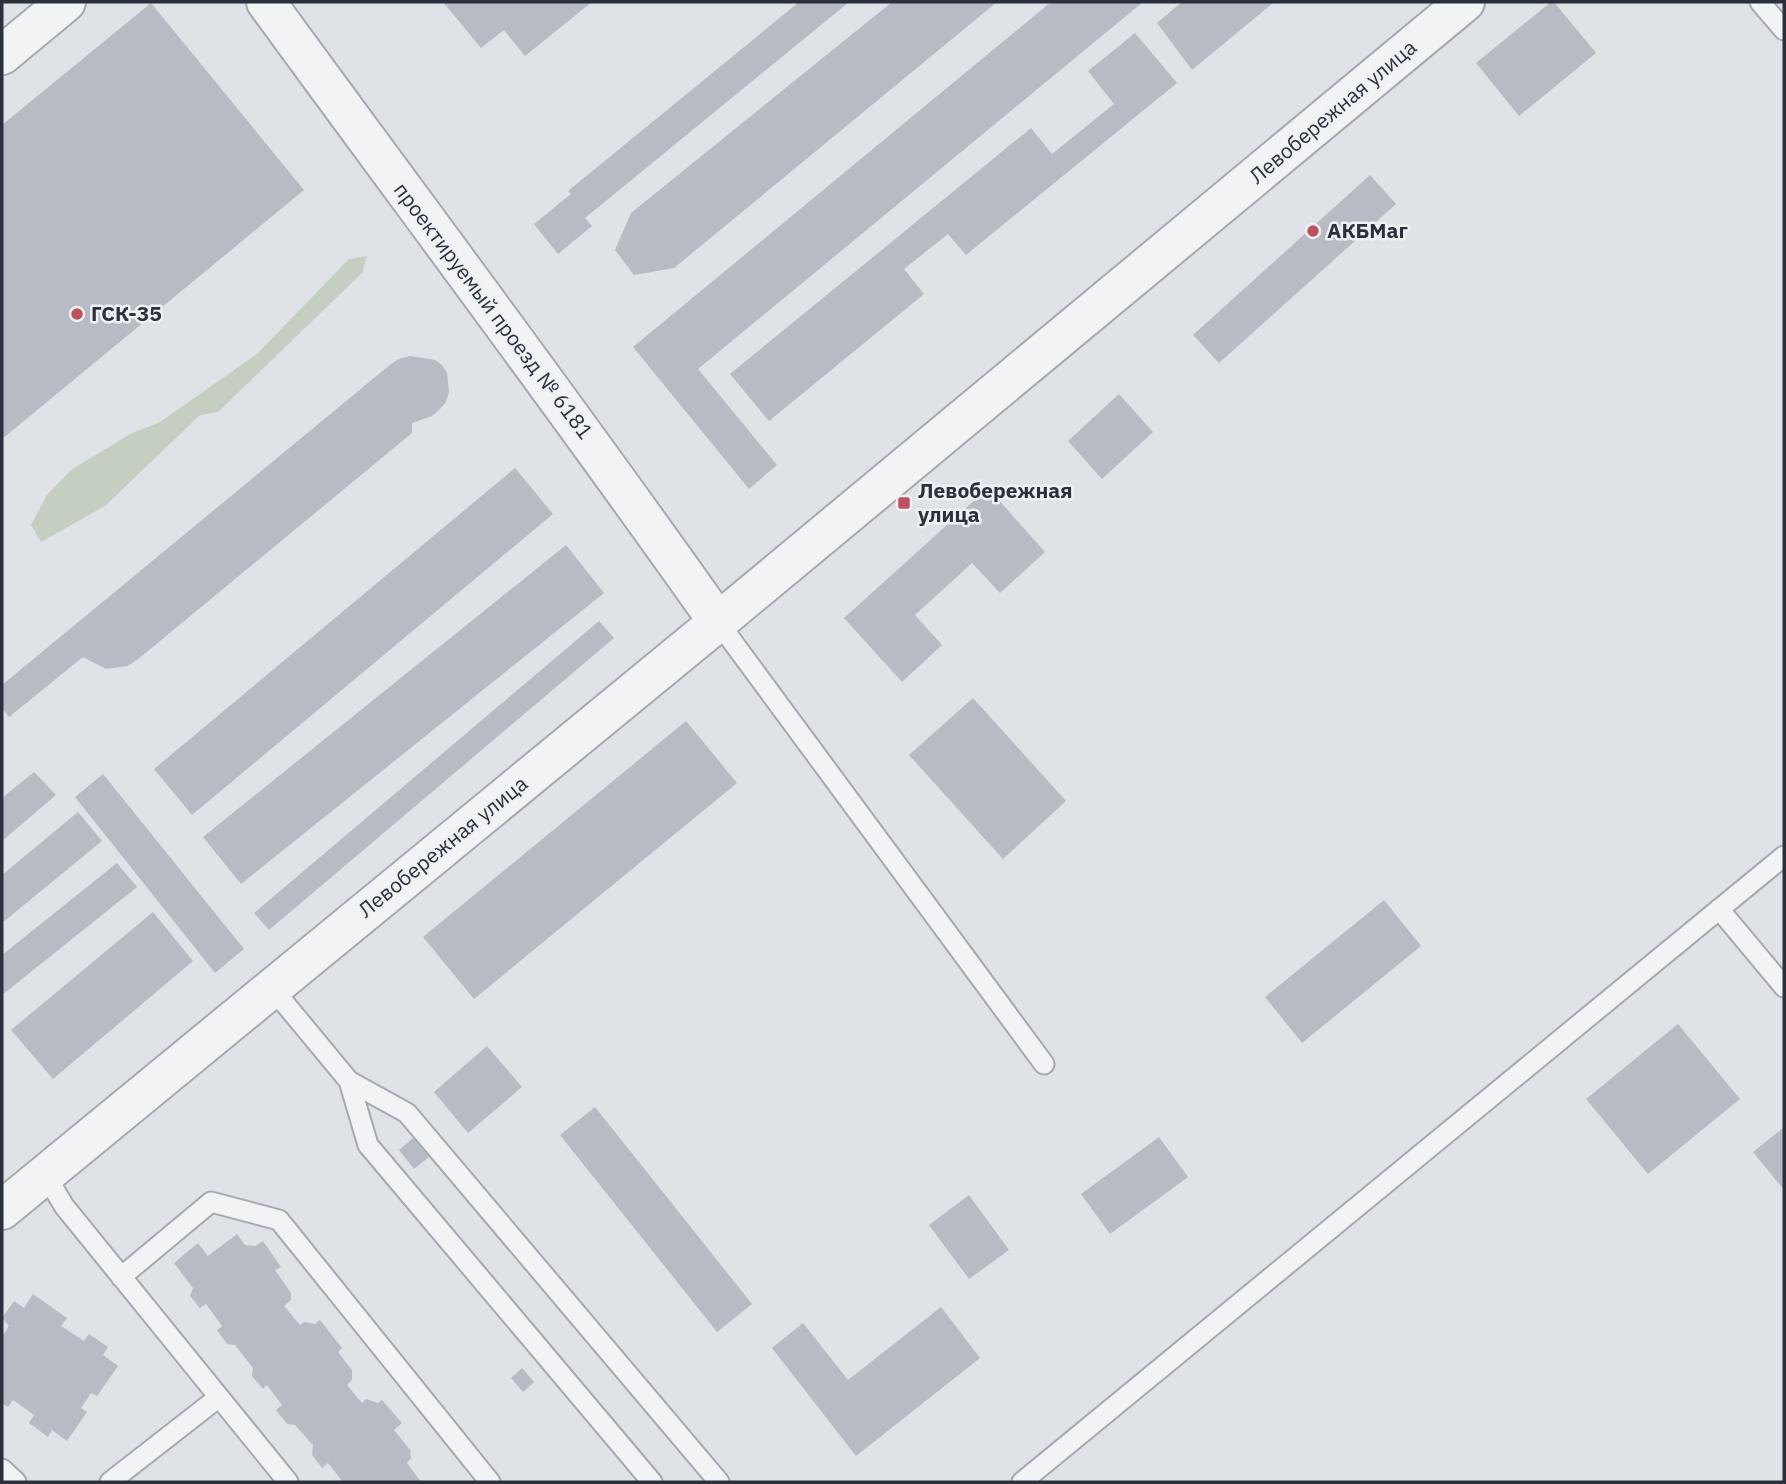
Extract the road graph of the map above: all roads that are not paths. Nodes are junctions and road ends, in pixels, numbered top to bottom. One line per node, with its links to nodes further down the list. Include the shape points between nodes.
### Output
1 (66, 2): 6 (street)
2 (266, 2): 7 (street, проектируемый проезд № 6181)
3 (1465, 2): 7 (street, Левобережная улица)
4 (1760, 2): 5 (lane)
5 (1784, 30)
6 (2, 55)
7 (718, 622): 11 (street, Левобережная улица); 12 (lane)
8 (1784, 856): 9 (lane)
9 (1720, 909): 10 (lane); 25 (lane)
10 (1784, 987)
11 (272, 988): 13 (lane); 14 (street, Левобережная улица)
12 (1044, 1063)
13 (349, 1082): 23 (lane, via 368,1145); 24 (lane, via 407,1113)
14 (45, 1174): 15 (street, Левобережная улица); 16 (lane, via 64,1206)
15 (2, 1210)
16 (121, 1277): 17 (lane); 22 (lane, via 211,1202 279,1220)
17 (219, 1398): 20 (lane); 21 (lane)
18 (2, 1469): 19 (lane)
19 (16, 1482)
20 (110, 1482)
21 (288, 1482)
22 (490, 1482)
23 (652, 1482)
24 (719, 1482)
25 (1022, 1482)

